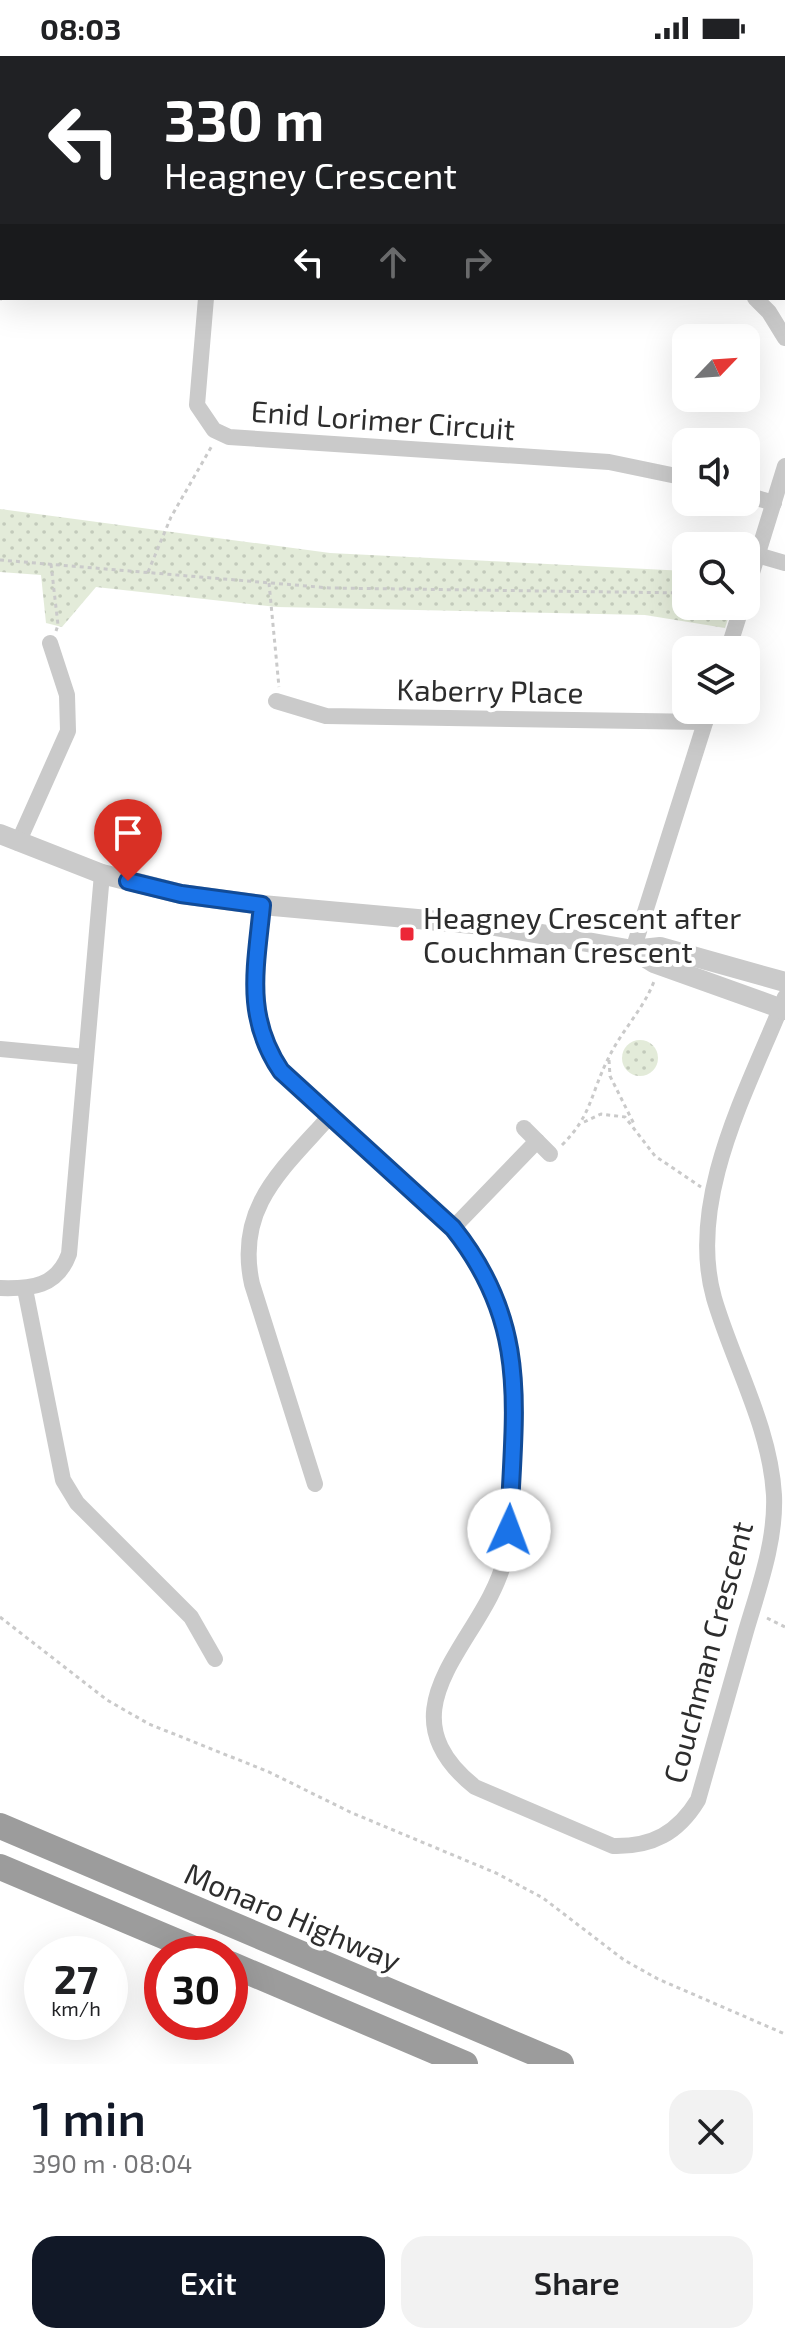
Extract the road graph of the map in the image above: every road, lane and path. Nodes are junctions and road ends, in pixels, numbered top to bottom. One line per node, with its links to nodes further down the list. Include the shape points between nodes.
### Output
1 (206, 300): 4 (street, Enid Lorimer Circuit, via 197,405 203,419)
2 (757, 300): 3 (street)
3 (785, 338)
4 (220, 433): 6 (street, Enid Lorimer Circuit, via 237,439 609,462); 14 (path, via 171,517)
5 (785, 466): 8 (street)
6 (672, 475)
7 (760, 499): 8 (street)
8 (774, 503): 9 (street)
9 (760, 546)
10 (760, 556): 12 (street)
11 (0, 560): 13 (path)
12 (785, 563)
13 (51, 564): 14 (path); 17 (path, via 58,625)
14 (148, 572): 15 (path)
15 (269, 583): 16 (path); 18 (path, via 280,681)
16 (672, 593)
17 (50, 643): 21 (street, via 67,695 68,731)
18 (276, 701): 19 (street, Kaberry Place, via 326,716)
19 (672, 716)
20 (704, 724): 24 (street)
21 (9, 838): 22 (street)
22 (102, 874): 23 (street, via 181,894); 30 (street)
23 (262, 905): 24 (street, via 495,926); 31 (street, Couchman Crescent, via 254,989 262,1039 281,1071)
24 (633, 950): 26 (street, via 660,947); 27 (street, via 654,963)
25 (649, 972): 29 (path, via 657,974 650,992)
26 (785, 982)
27 (783, 1005): 37 (street, Couchman Crescent)
28 (0, 1049): 30 (street)
29 (609, 1056): 32 (path); 34 (path, via 610,1076)
30 (86, 1057): 40 (street, via 69,1254 57,1276)
31 (330, 1116): 38 (street, Couchman Crescent); 41 (street, via 267,1188 247,1249 252,1284)
32 (582, 1125): 34 (path, via 601,1114 616,1113); 36 (path)
33 (524, 1128): 35 (street)
34 (638, 1130): 37 (path, via 655,1156 690,1182)
35 (537, 1141): 36 (street); 38 (street)
36 (550, 1154)
37 (713, 1190): 42 (street, Couchman Crescent, via 707,1229 714,1297 761,1431 774,1497 772,1531)
38 (453, 1228): 42 (street, Couchman Crescent, via 477,1258 502,1310 513,1386 506,1557 483,1610 448,1663 434,1709 439,1744 457,1772 475,1787 604,1844 634,1847 663,1836 688,1817 698,1800)
39 (0, 1288): 40 (street)
40 (25, 1289): 45 (street, via 63,1480 77,1503 191,1617)
41 (315, 1484)
42 (752, 1611): 44 (path)
43 (0, 1617): 50 (path, via 107,1700 149,1724 496,1873 543,1898 624,1960)
44 (785, 1627)
45 (215, 1659)
46 (0, 1826): 52 (highway, Monaro Highway)
47 (0, 1867): 48 (highway)
48 (163, 1936)
49 (248, 1972): 51 (highway)
50 (785, 2034)
51 (465, 2064)
52 (561, 2064)

